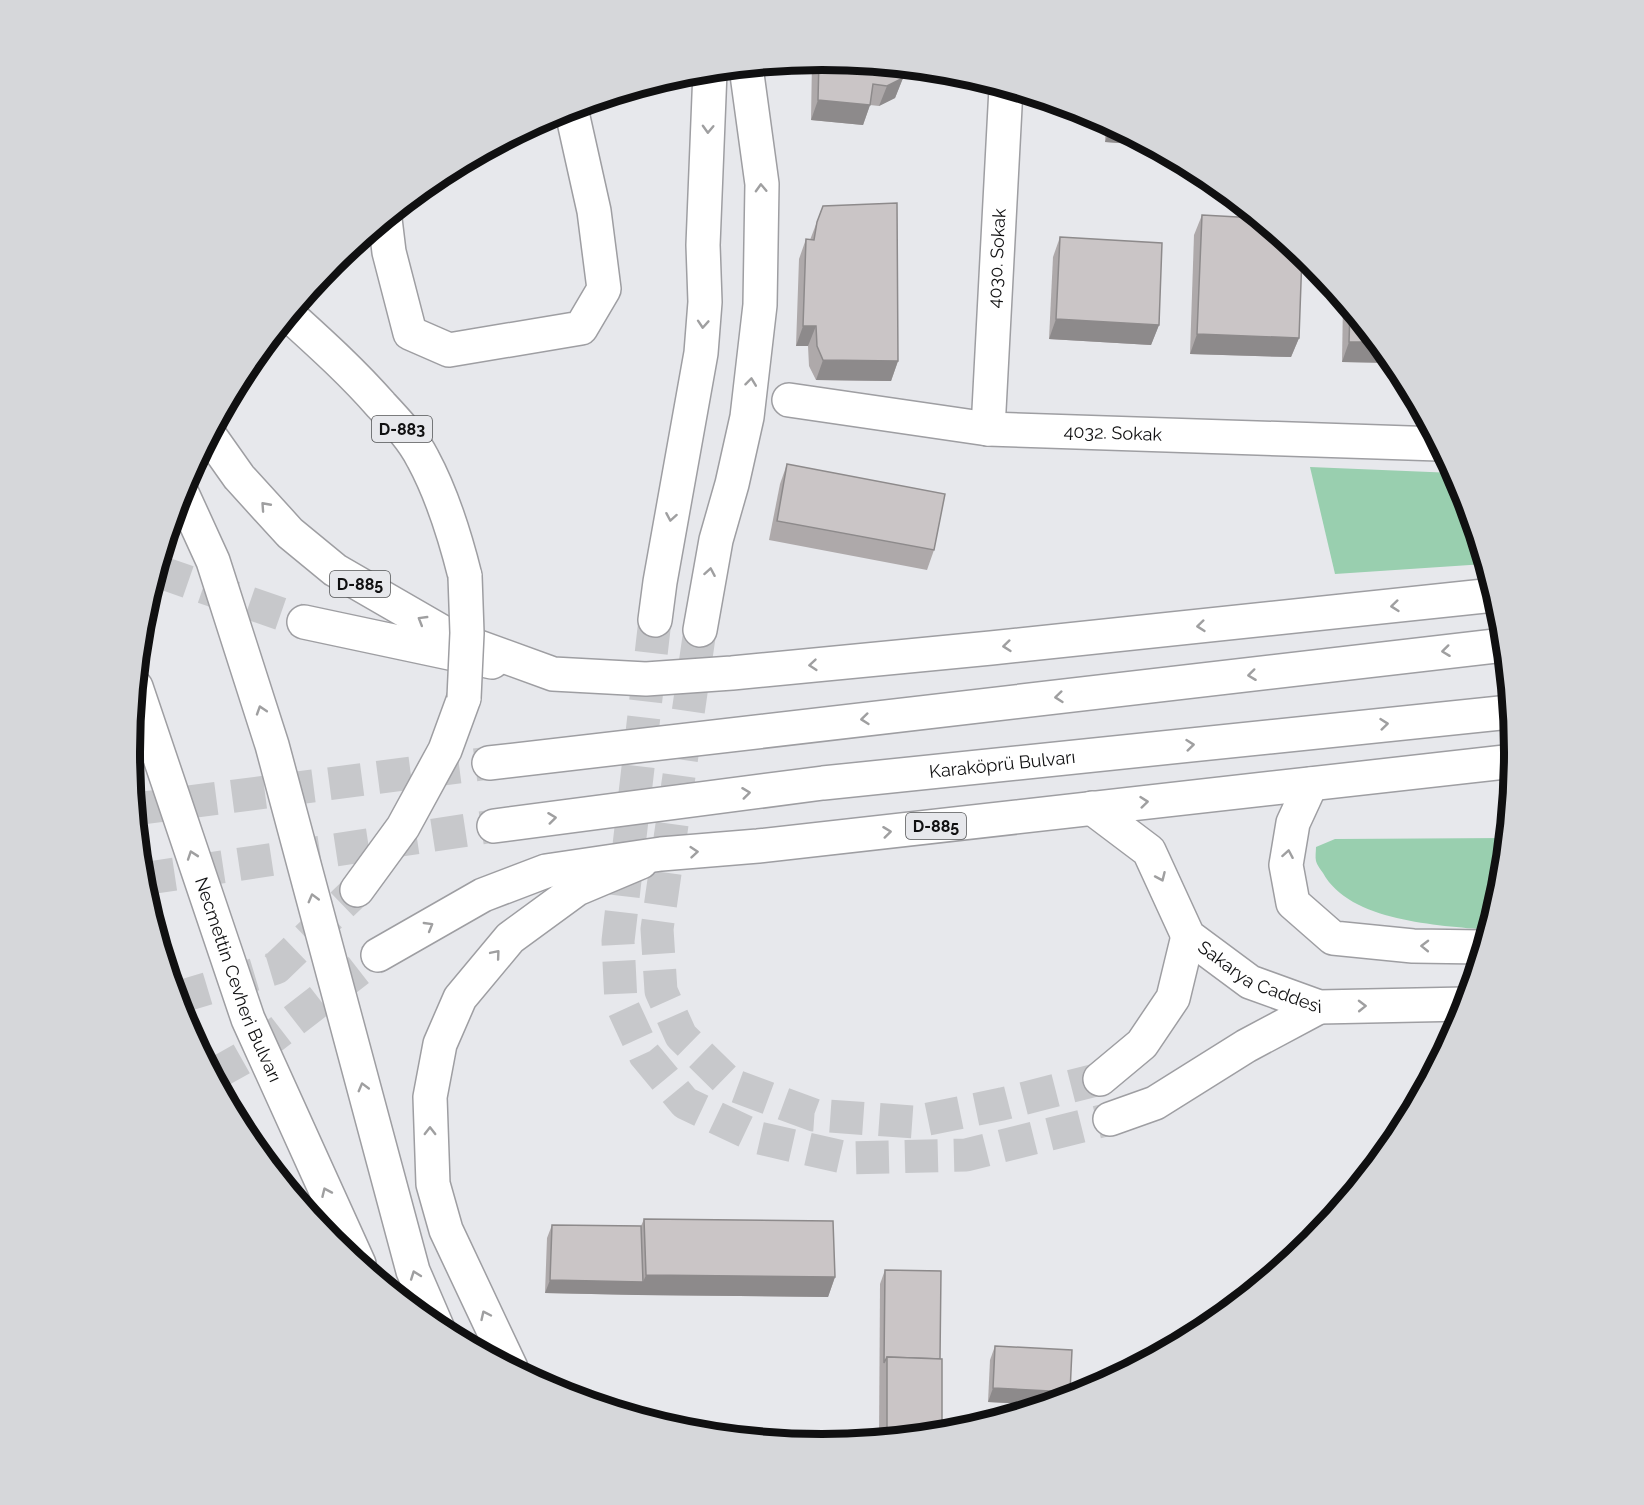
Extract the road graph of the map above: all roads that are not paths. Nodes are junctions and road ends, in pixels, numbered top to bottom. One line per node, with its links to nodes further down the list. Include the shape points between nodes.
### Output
1 (747, 75): 15 (main road, one-way to 1, via 716,540 747,417 759,305 762,184)
2 (710, 80): 13 (main road, one-way to 13, via 701,353)
3 (1006, 96): 8 (main road, 4030. Sokak)
4 (573, 118): 5 (main road, via 594,211 604,290 581,328 449,350 410,333)
5 (386, 228)
6 (295, 320): 26 (main road, D-883, bridge, via 348,368 398,423 423,458 455,537 465,576 464,698 445,750 403,826)
7 (789, 400): 8 (main road, 4032. Sokak)
8 (988, 429): 10 (main road, 4032. Sokak)
9 (215, 442): 17 (main road, D-885, one-way to 9, via 451,637 336,570 290,533 239,477)
10 (1430, 444)
11 (187, 504): 35 (main road, one-way to 11, via 413,1271 272,745 213,561)
12 (1486, 596): 17 (main road, D-885, one-way to 17, via 732,673 646,679)
13 (655, 620)
14 (304, 622): 17 (main road)
15 (700, 630)
16 (1495, 646): 21 (main road, one-way to 21)
17 (553, 674)
18 (142, 703): 34 (main road, Necmettin Cevheri Bulvarı, one-way to 18, via 248,1019)
19 (1503, 713): 24 (main road, Karaköprü Bulvarı, one-way to 19, via 823,783)
20 (1504, 762): 22 (main road, D-885)
21 (489, 763)
22 (1311, 784): 23 (main road, D-885, one-way to 22); 28 (main road, one-way to 22, via 1413,946 1333,938 1293,903 1286,865 1293,823)
23 (1092, 808): 25 (main road, D-885, one-way to 23); 27 (main road, Sakarya Caddesi, one-way to 27, via 1149,851)
24 (494, 826)
25 (661, 854): 29 (main road, D-885, one-way to 25, via 483,895 546,871); 36 (main road, one-way to 25, via 446,1230 433,1184 430,1098 440,1044 460,998 510,938 577,889)
26 (357, 890)
27 (1188, 936): 31 (main road, Sakarya Caddesi, via 1250,982); 32 (main road, via 1173,998 1142,1044)
28 (1476, 947)
29 (378, 955)
30 (1455, 1004): 31 (main road, Sakarya Caddesi, one-way to 30)
31 (1319, 1007): 33 (main road, via 1246,1046 1155,1103)
32 (1100, 1079)
33 (1110, 1119)
34 (350, 1245)
35 (430, 1311)
36 (505, 1356)

